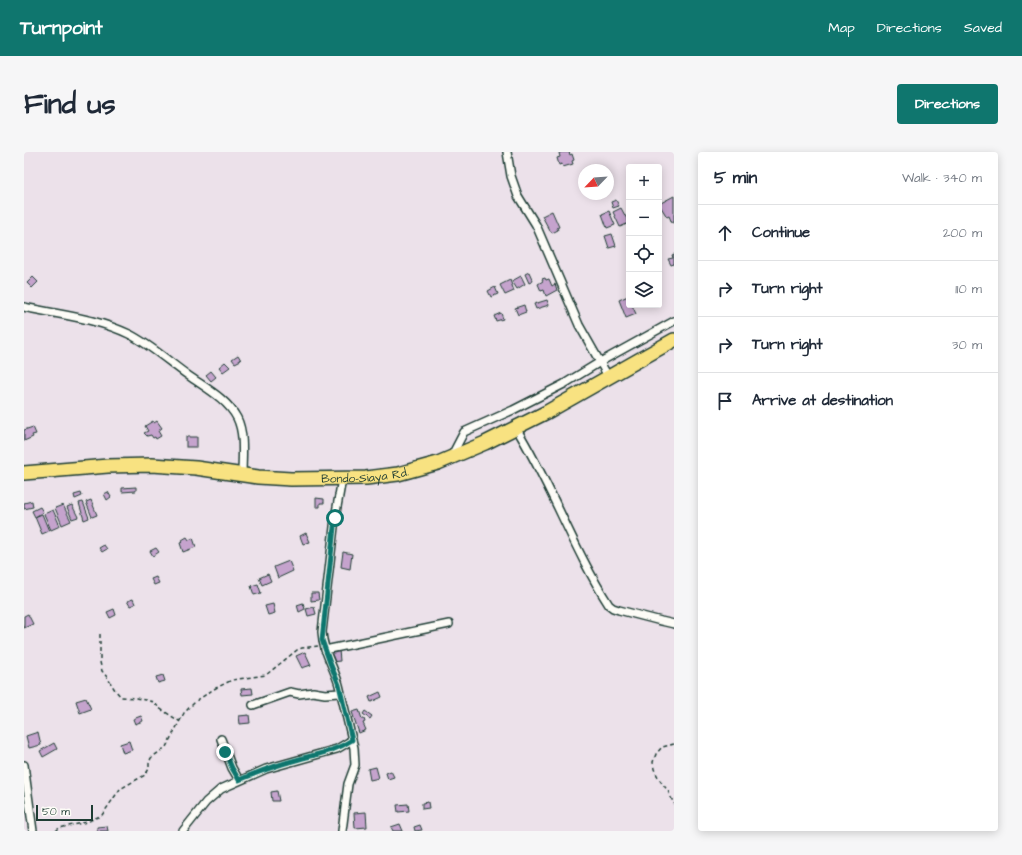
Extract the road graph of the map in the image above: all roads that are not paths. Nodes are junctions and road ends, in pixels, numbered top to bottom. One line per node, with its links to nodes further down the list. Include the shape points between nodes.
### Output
1 (507, 152): 5 (street, via 518,196 536,225 579,325)
2 (24, 307): 10 (street, via 96,321 130,335 212,391 237,419 241,434)
3 (674, 321): 5 (street)
4 (674, 340): 6 (highway, Bondo-Siaya Rd.)
5 (600, 362): 6 (street); 8 (street, via 564,384 464,432)
6 (608, 378): 7 (highway, Bondo-Siaya Rd.)
7 (516, 428): 8 (highway, Bondo-Siaya Rd.); 13 (street, via 533,454 589,571 609,605)
8 (451, 458): 11 (highway, Bondo-Siaya Rd., via 398,474)
9 (24, 473): 10 (highway, Bondo-Siaya Rd., via 152,465)
10 (242, 475): 11 (highway, Bondo-Siaya Rd., via 283,479)
11 (342, 479): 14 (street, via 328,571 322,632)
12 (449, 624): 14 (street)
13 (674, 624)
14 (325, 648): 15 (street)
15 (340, 693): 16 (street, via 290,692); 18 (street)
16 (253, 705)
17 (221, 739): 20 (street)
18 (352, 740): 20 (street, via 332,751 278,765); 23 (street, via 355,765 348,784)
19 (24, 765): 21 (street)
20 (239, 780): 22 (street, via 214,794)
21 (33, 831)
22 (183, 831)
23 (342, 831)

